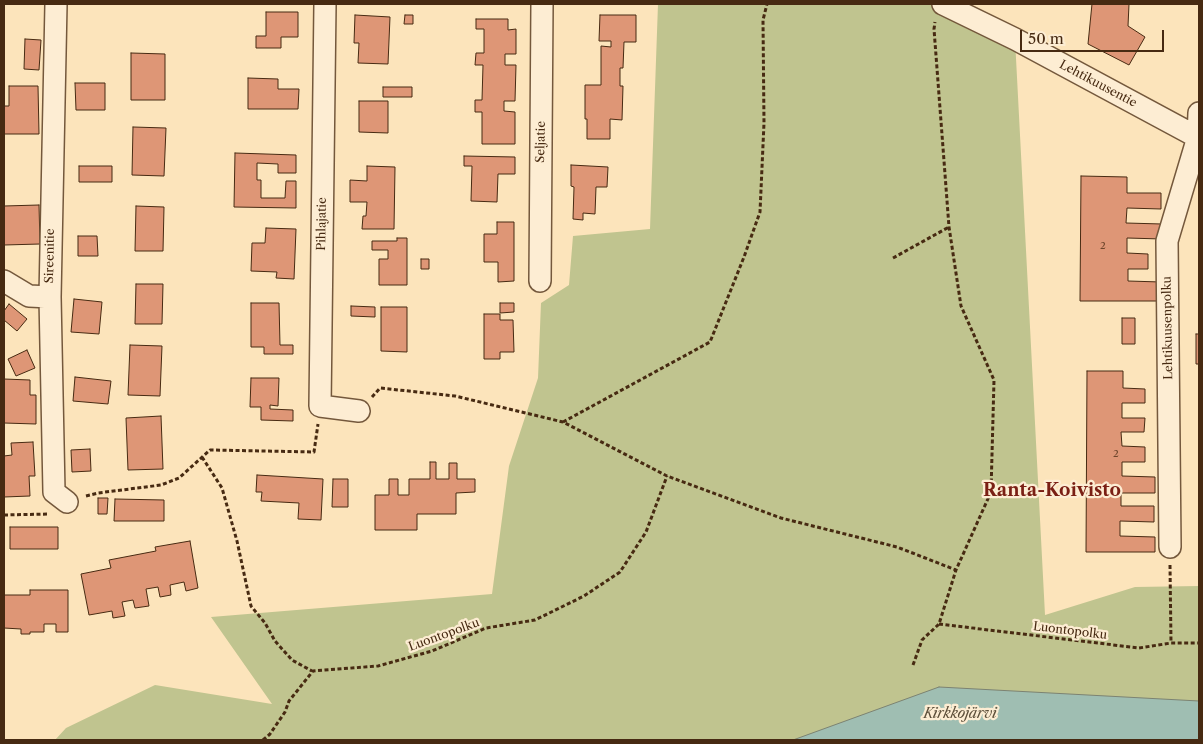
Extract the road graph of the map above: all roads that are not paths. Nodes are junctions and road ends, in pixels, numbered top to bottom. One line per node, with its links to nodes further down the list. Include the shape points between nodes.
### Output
1 (56, 4): 9 (street, Sireenitie)
2 (325, 4): 10 (street, Pihlajatie, via 320,406)
3 (542, 4): 8 (street, Seljatie)
4 (939, 12): 6 (street, Lehtikuusentie, via 1015,39)
5 (1199, 113): 6 (street, Lehtikuusenpolku)
6 (1199, 138): 12 (street, Lehtikuusenpolku, via 1167,241)
7 (4, 281): 9 (street, via 29,296)
8 (540, 281)
9 (50, 297): 11 (street, Sireenitie, via 54,492)
10 (359, 411)
11 (66, 502)
12 (1170, 547)

